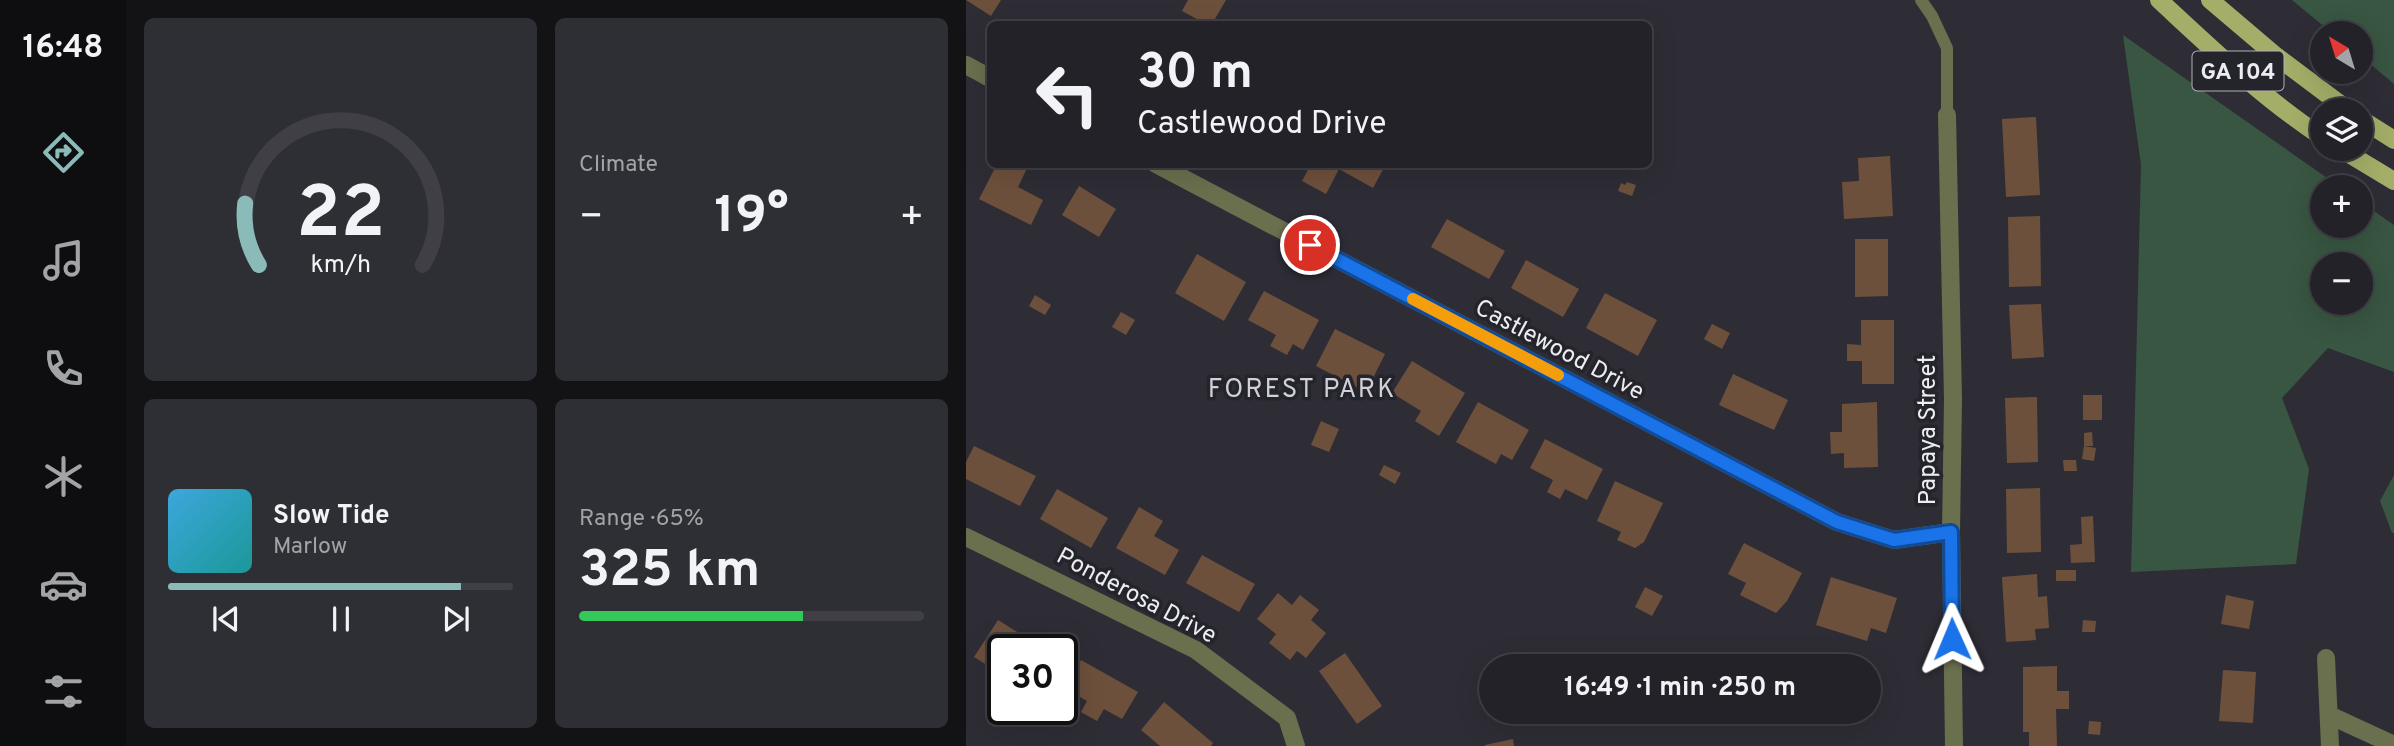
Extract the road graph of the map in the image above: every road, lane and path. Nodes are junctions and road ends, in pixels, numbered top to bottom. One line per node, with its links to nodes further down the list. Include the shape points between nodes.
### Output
1 (1921, 0): 7 (lane, via 1947,48)
2 (2159, 0): 9 (main road, GA 104)
3 (2210, 0): 6 (main road, GA 104)
4 (966, 65): 5 (street)
5 (987, 76)
6 (2332, 98)
7 (1947, 115): 14 (street, Papaya Street)
8 (2373, 127): 10 (main road)
9 (2310, 128)
10 (2394, 140)
11 (2362, 161): 13 (main road)
12 (1164, 168): 14 (street, Castlewood Drive, via 1837,522 1894,540)
13 (2394, 181)
14 (1951, 532): 20 (street, Papaya Street)
15 (966, 537): 19 (street, Ponderosa Drive, via 1196,650 1287,718)
16 (2326, 658): 17 (street)
17 (2329, 715): 18 (street); 21 (street)
18 (2394, 745)
19 (1296, 746)
20 (1954, 746)
21 (2330, 746)

